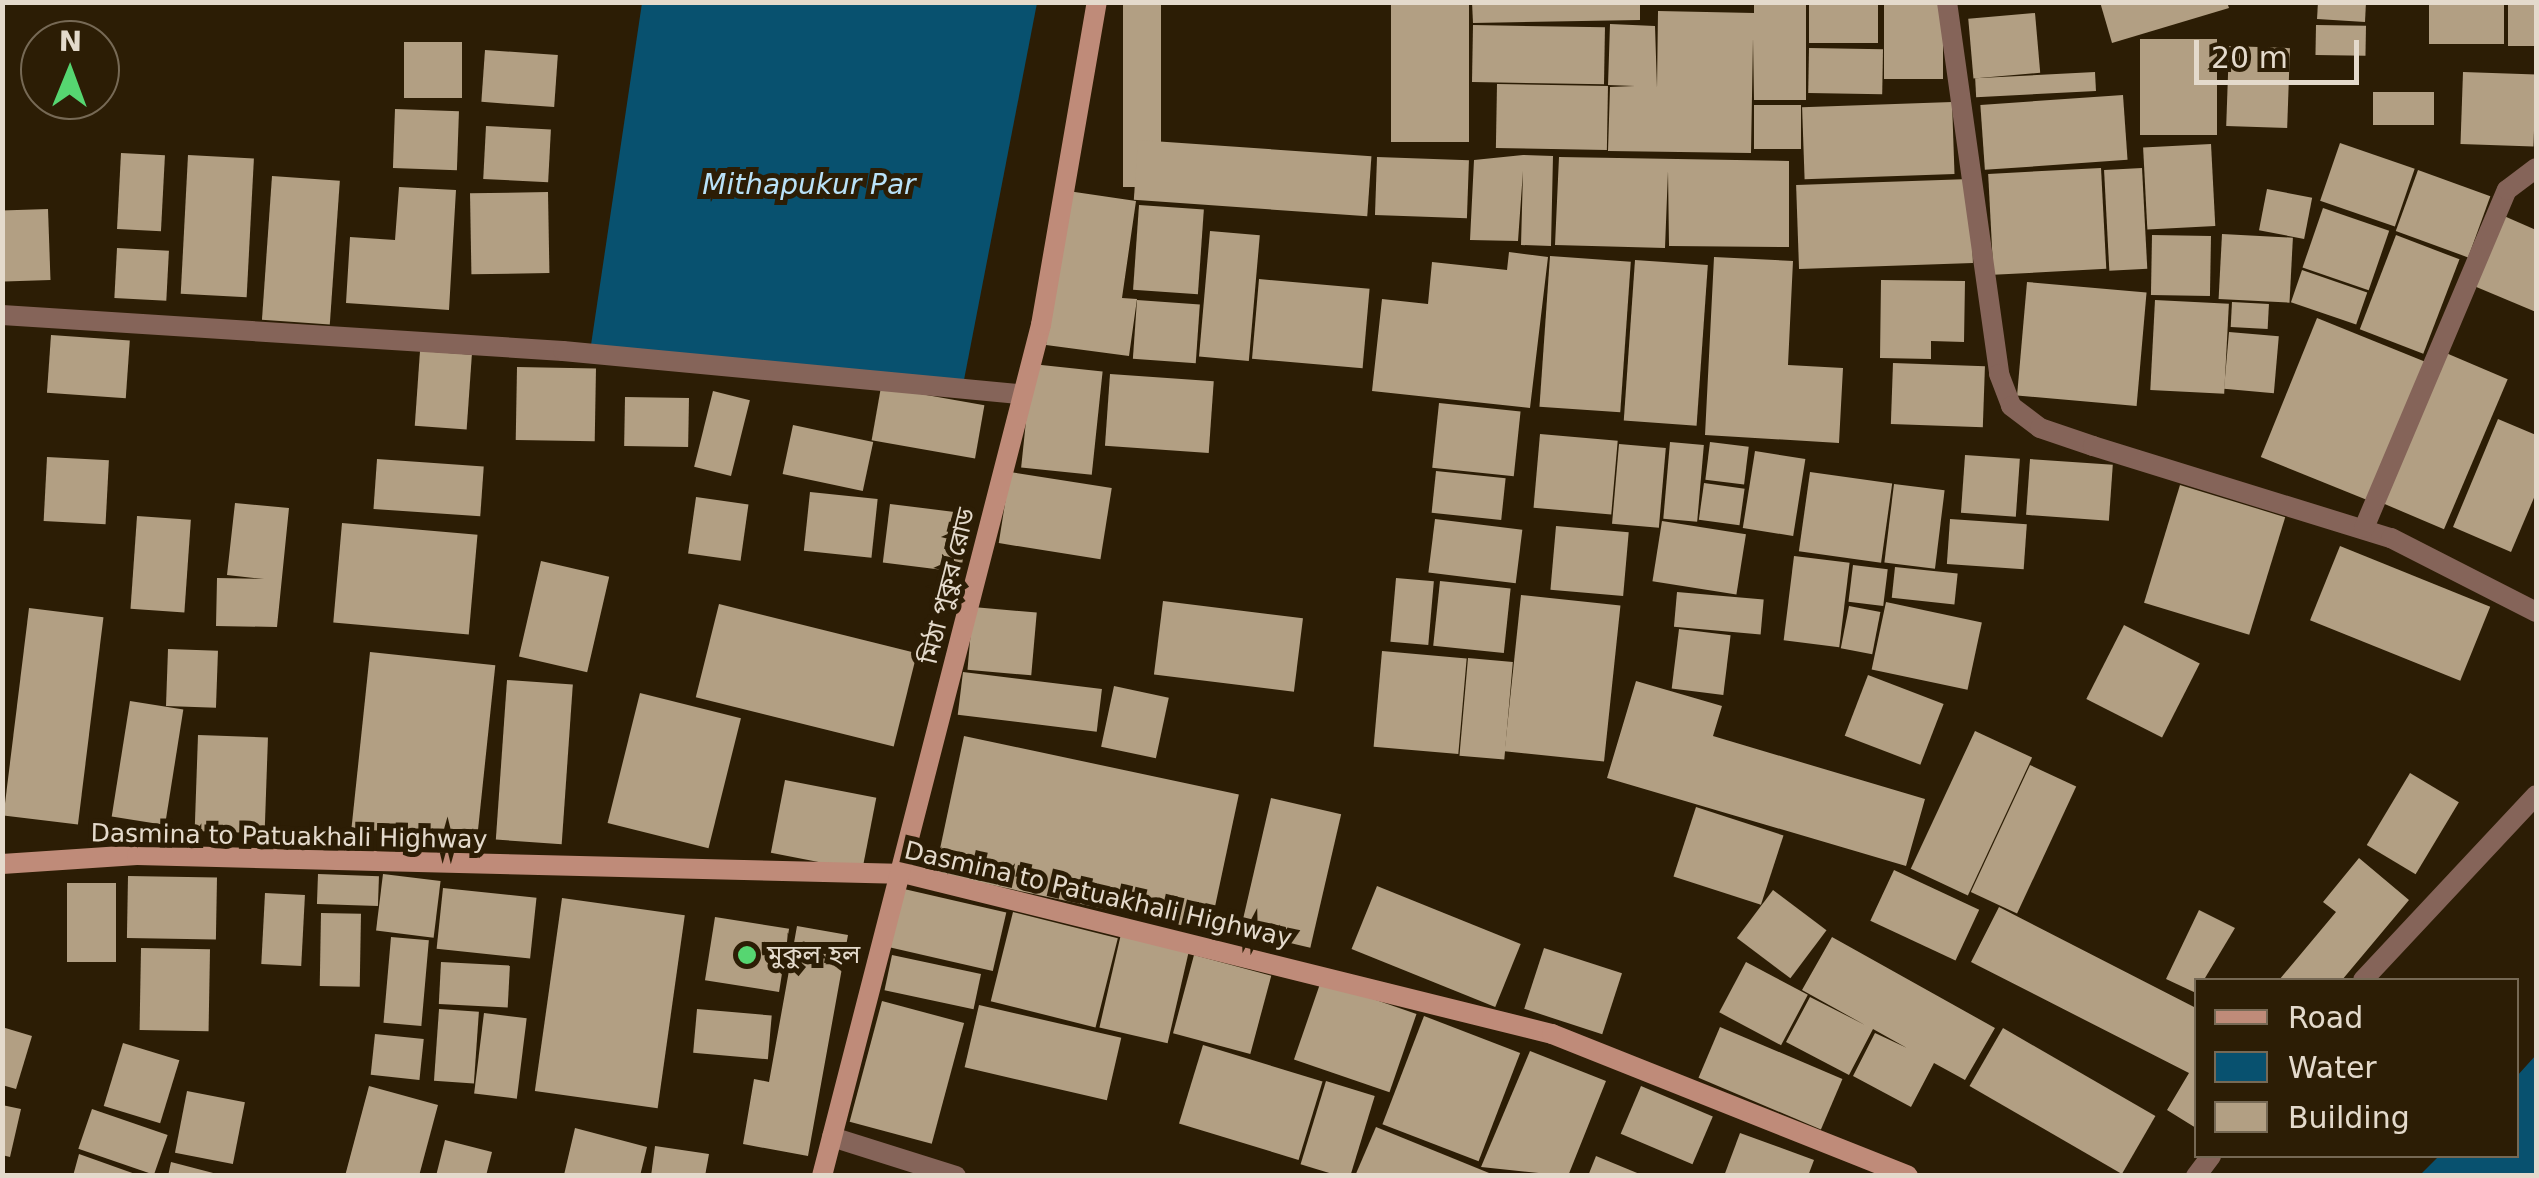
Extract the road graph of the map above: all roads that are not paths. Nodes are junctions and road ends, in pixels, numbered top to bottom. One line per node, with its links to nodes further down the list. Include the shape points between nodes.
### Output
1 (1097, 2): 5 (street, মিঠা পুকুর রোড)
2 (1948, 2): 6 (street, via 1998,374 2011,406 2075,440)
3 (2536, 168): 6 (street, via 2506,190)
4 (2, 316): 5 (street, via 562,351)
5 (1022, 394): 10 (street, মিঠা পুকুর রোড)
6 (2364, 528): 7 (street)
7 (2536, 612)
8 (2536, 794): 11 (street)
9 (2, 864): 10 (street, Dasmina to Patuakhali Highway, via 136,855)
10 (907, 874): 12 (street, মিঠা পুকুর রোড); 15 (street, Dasmina to Patuakhali Highway, via 1552,1034)
11 (2365, 978)
12 (832, 1137): 13 (street, মিঠা পুকুর রোড); 14 (street)
13 (822, 1176)
14 (956, 1176)
15 (1908, 1176)

